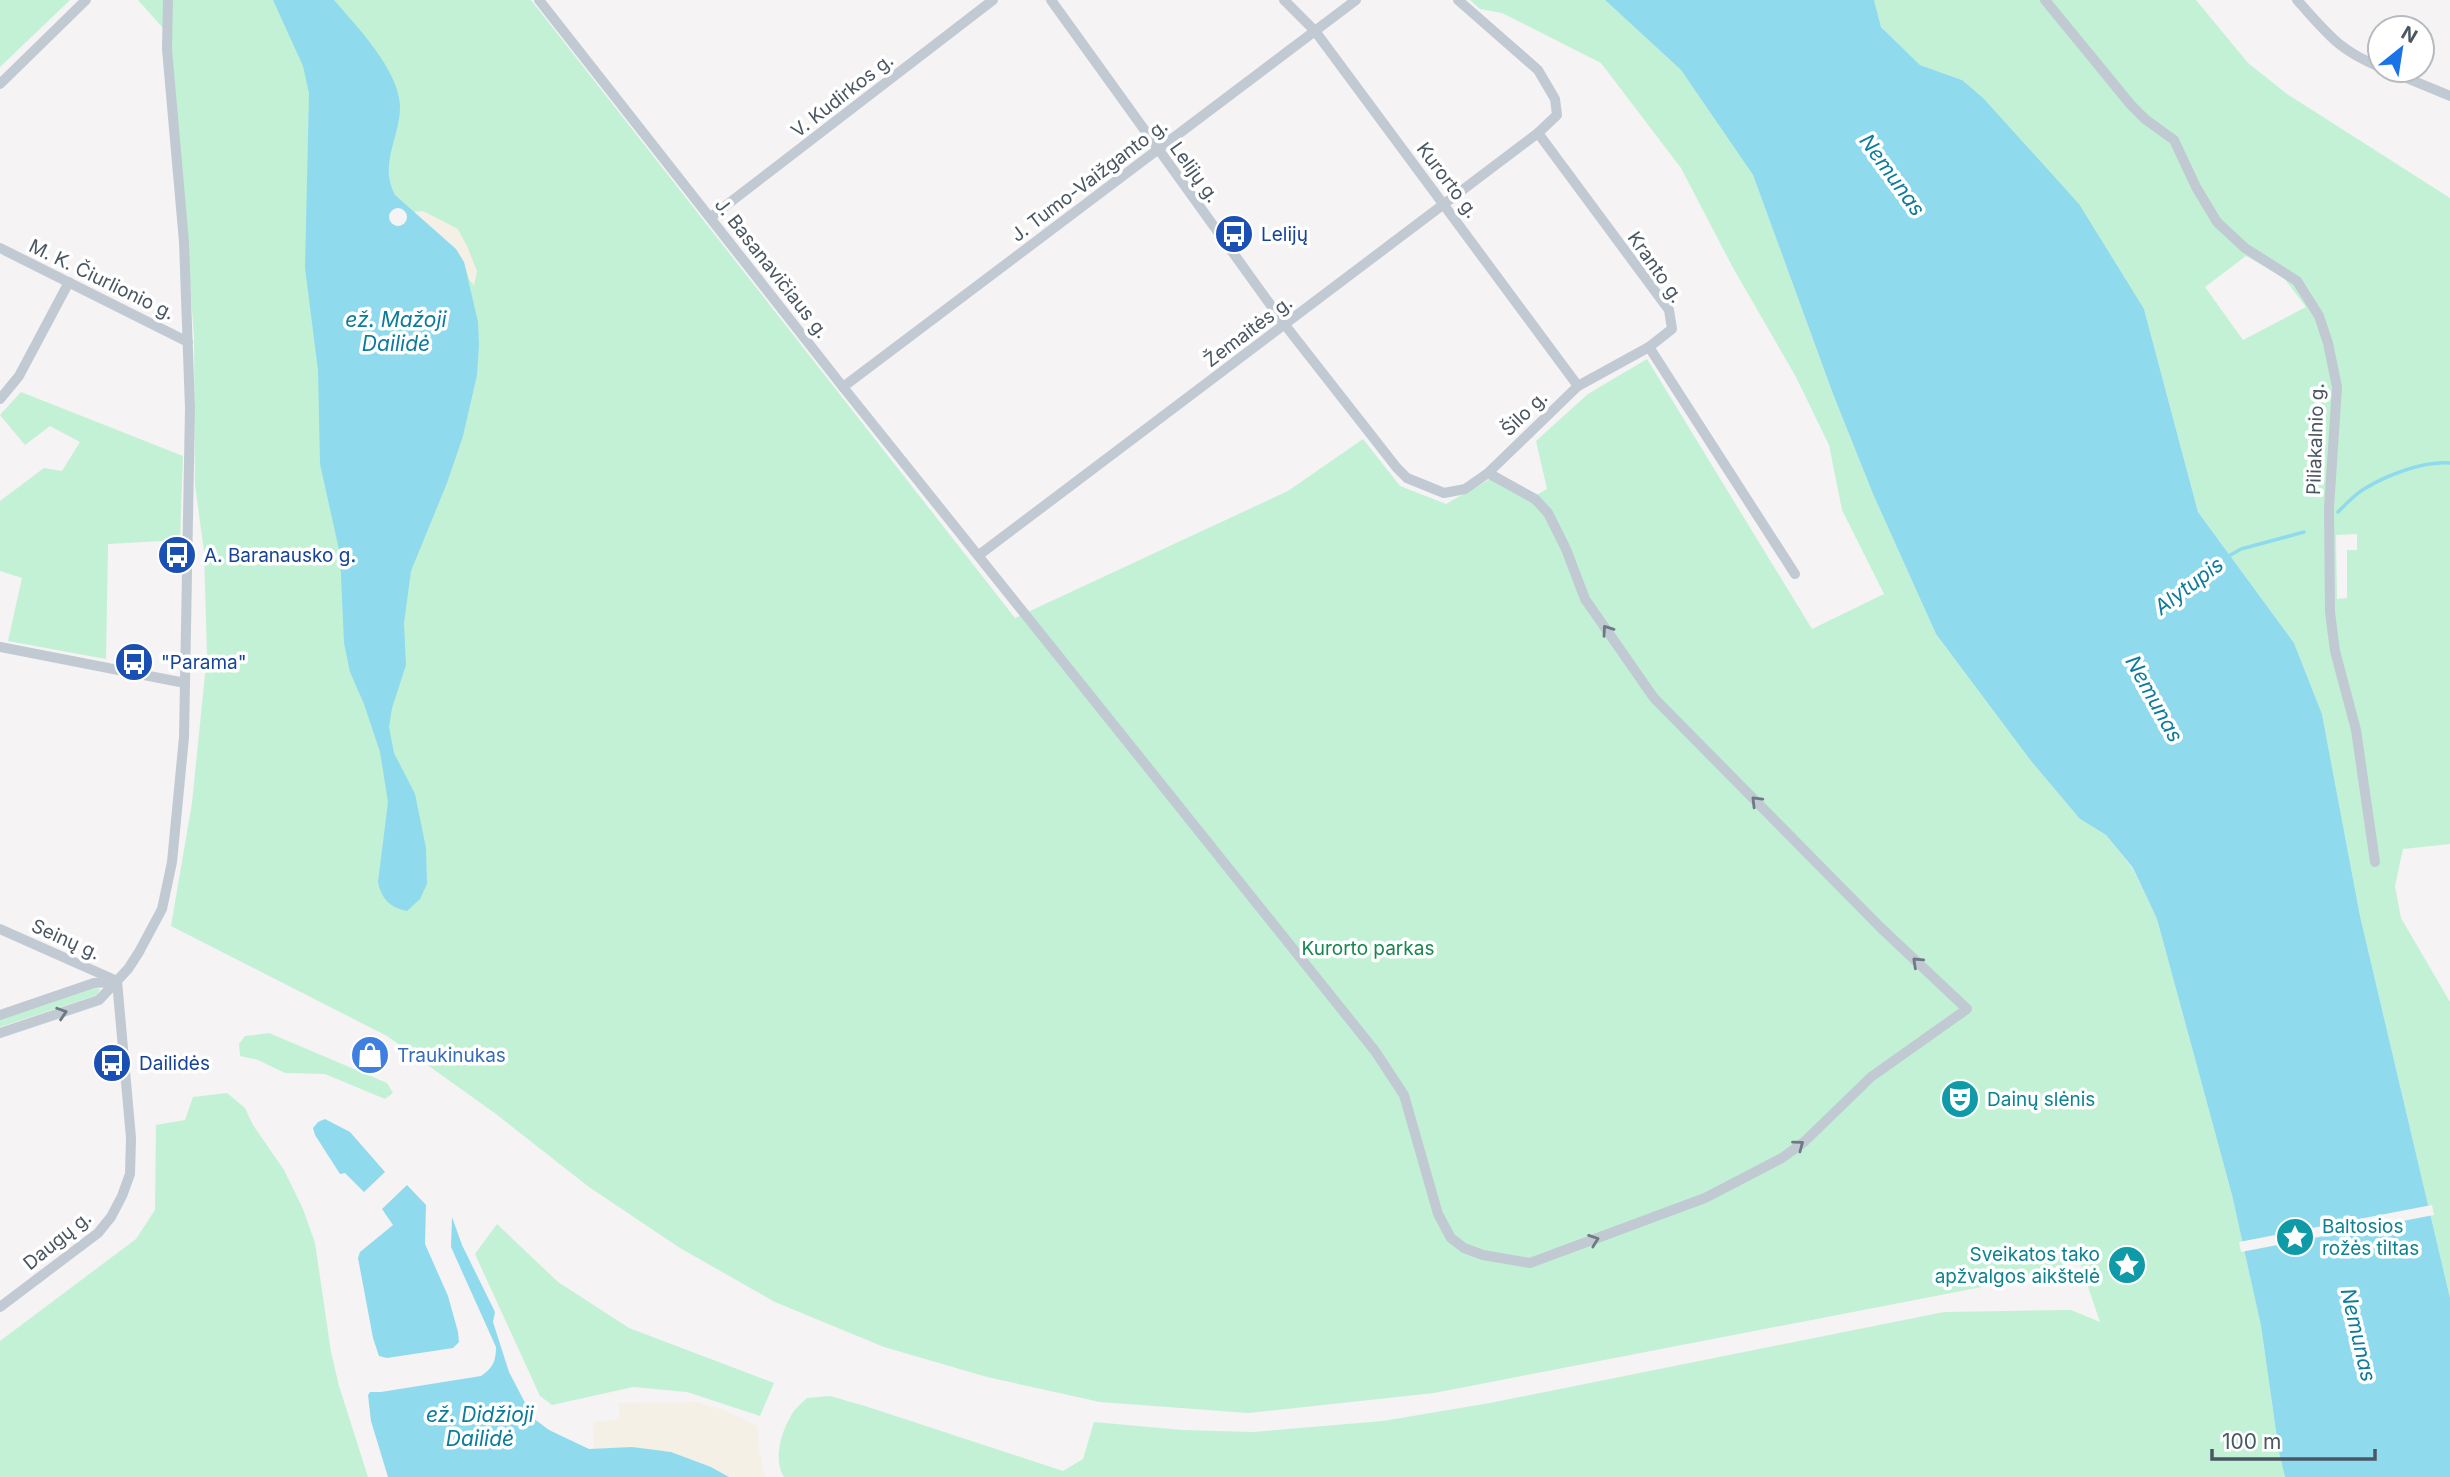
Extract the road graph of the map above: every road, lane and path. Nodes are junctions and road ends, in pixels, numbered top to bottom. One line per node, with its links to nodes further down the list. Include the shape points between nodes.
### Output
1 (86, 0): 13 (street)
2 (168, 0): 23 (street, via 167,49)
3 (539, 0): 19 (street, J. Basanavičiaus g.)
4 (993, 0): 19 (street, V. Kudirkos g.)
5 (1051, 0): 17 (street, Lelijų g.)
6 (1284, 0): 11 (street, Kurorto g.)
7 (1356, 0): 11 (street, J. Tumo-Vaižganto g.)
8 (1458, 0): 16 (street, via 1538,69 1555,99 1557,115)
9 (2045, 0): 34 (street, Piliakalnio g., via 2131,105 2174,140 2217,222 2245,248 2297,281 2319,316 2337,387 2329,508 2330,612 2335,651 2356,730)
10 (2297, 0): 12 (street, via 2340,47)
11 (1315, 31): 17 (street, J. Tumo-Vaižganto g.); 18 (street, Kurorto g.)
12 (2366, 61)
13 (0, 84)
14 (2421, 84): 15 (street)
15 (2450, 96)
16 (1538, 133): 18 (street, Žemaitės g.); 24 (street, Kranto g., via 1669,310 1672,329)
17 (1157, 150): 22 (street, Lelijų g.); 26 (street, J. Tumo-Vaižganto g.)
18 (1445, 204): 22 (street, Žemaitės g.); 25 (street, Kurorto g.)
19 (711, 217): 26 (street, J. Basanavičiaus g.)
20 (0, 248): 21 (street, M. K. Čiurlionio g.)
21 (69, 282): 23 (street, M. K. Čiurlionio g.); 27 (street, via 19,376)
22 (1285, 325): 29 (street, Lelijų g., via 1397,468); 30 (street, Žemaitės g.)
23 (188, 342): 33 (street)
24 (1649, 346): 25 (street, Šilo g.); 31 (street)
25 (1578, 386): 28 (street, Šilo g.)
26 (843, 387): 30 (street, J. Basanavičiaus g.)
27 (0, 399)
28 (1488, 473): 29 (street, Šilo g., via 1465,489 1444,493); 30 (street, J. Basanavičiaus g., one-way to 28, via 1375,1051 1404,1095 1438,1214 1451,1238 1483,1255 1530,1263 1705,1198 1782,1158 1871,1077 1967,1009 1654,698 1586,599 1548,513 1535,499)
29 (1424, 485)
30 (979, 555)
31 (1795, 574)
32 (0, 647): 33 (street)
33 (185, 683): 36 (street, via 184,737 167,889 162,909 139,952)
34 (2375, 862)
35 (0, 929): 36 (street, Seinų g.)
36 (117, 981): 37 (street); 38 (street, one-way to 36, via 99,1000); 39 (street, Daugų g., via 130,1174 111,1217 97,1233)
37 (0, 1014)
38 (0, 1033)
39 (0, 1307)

